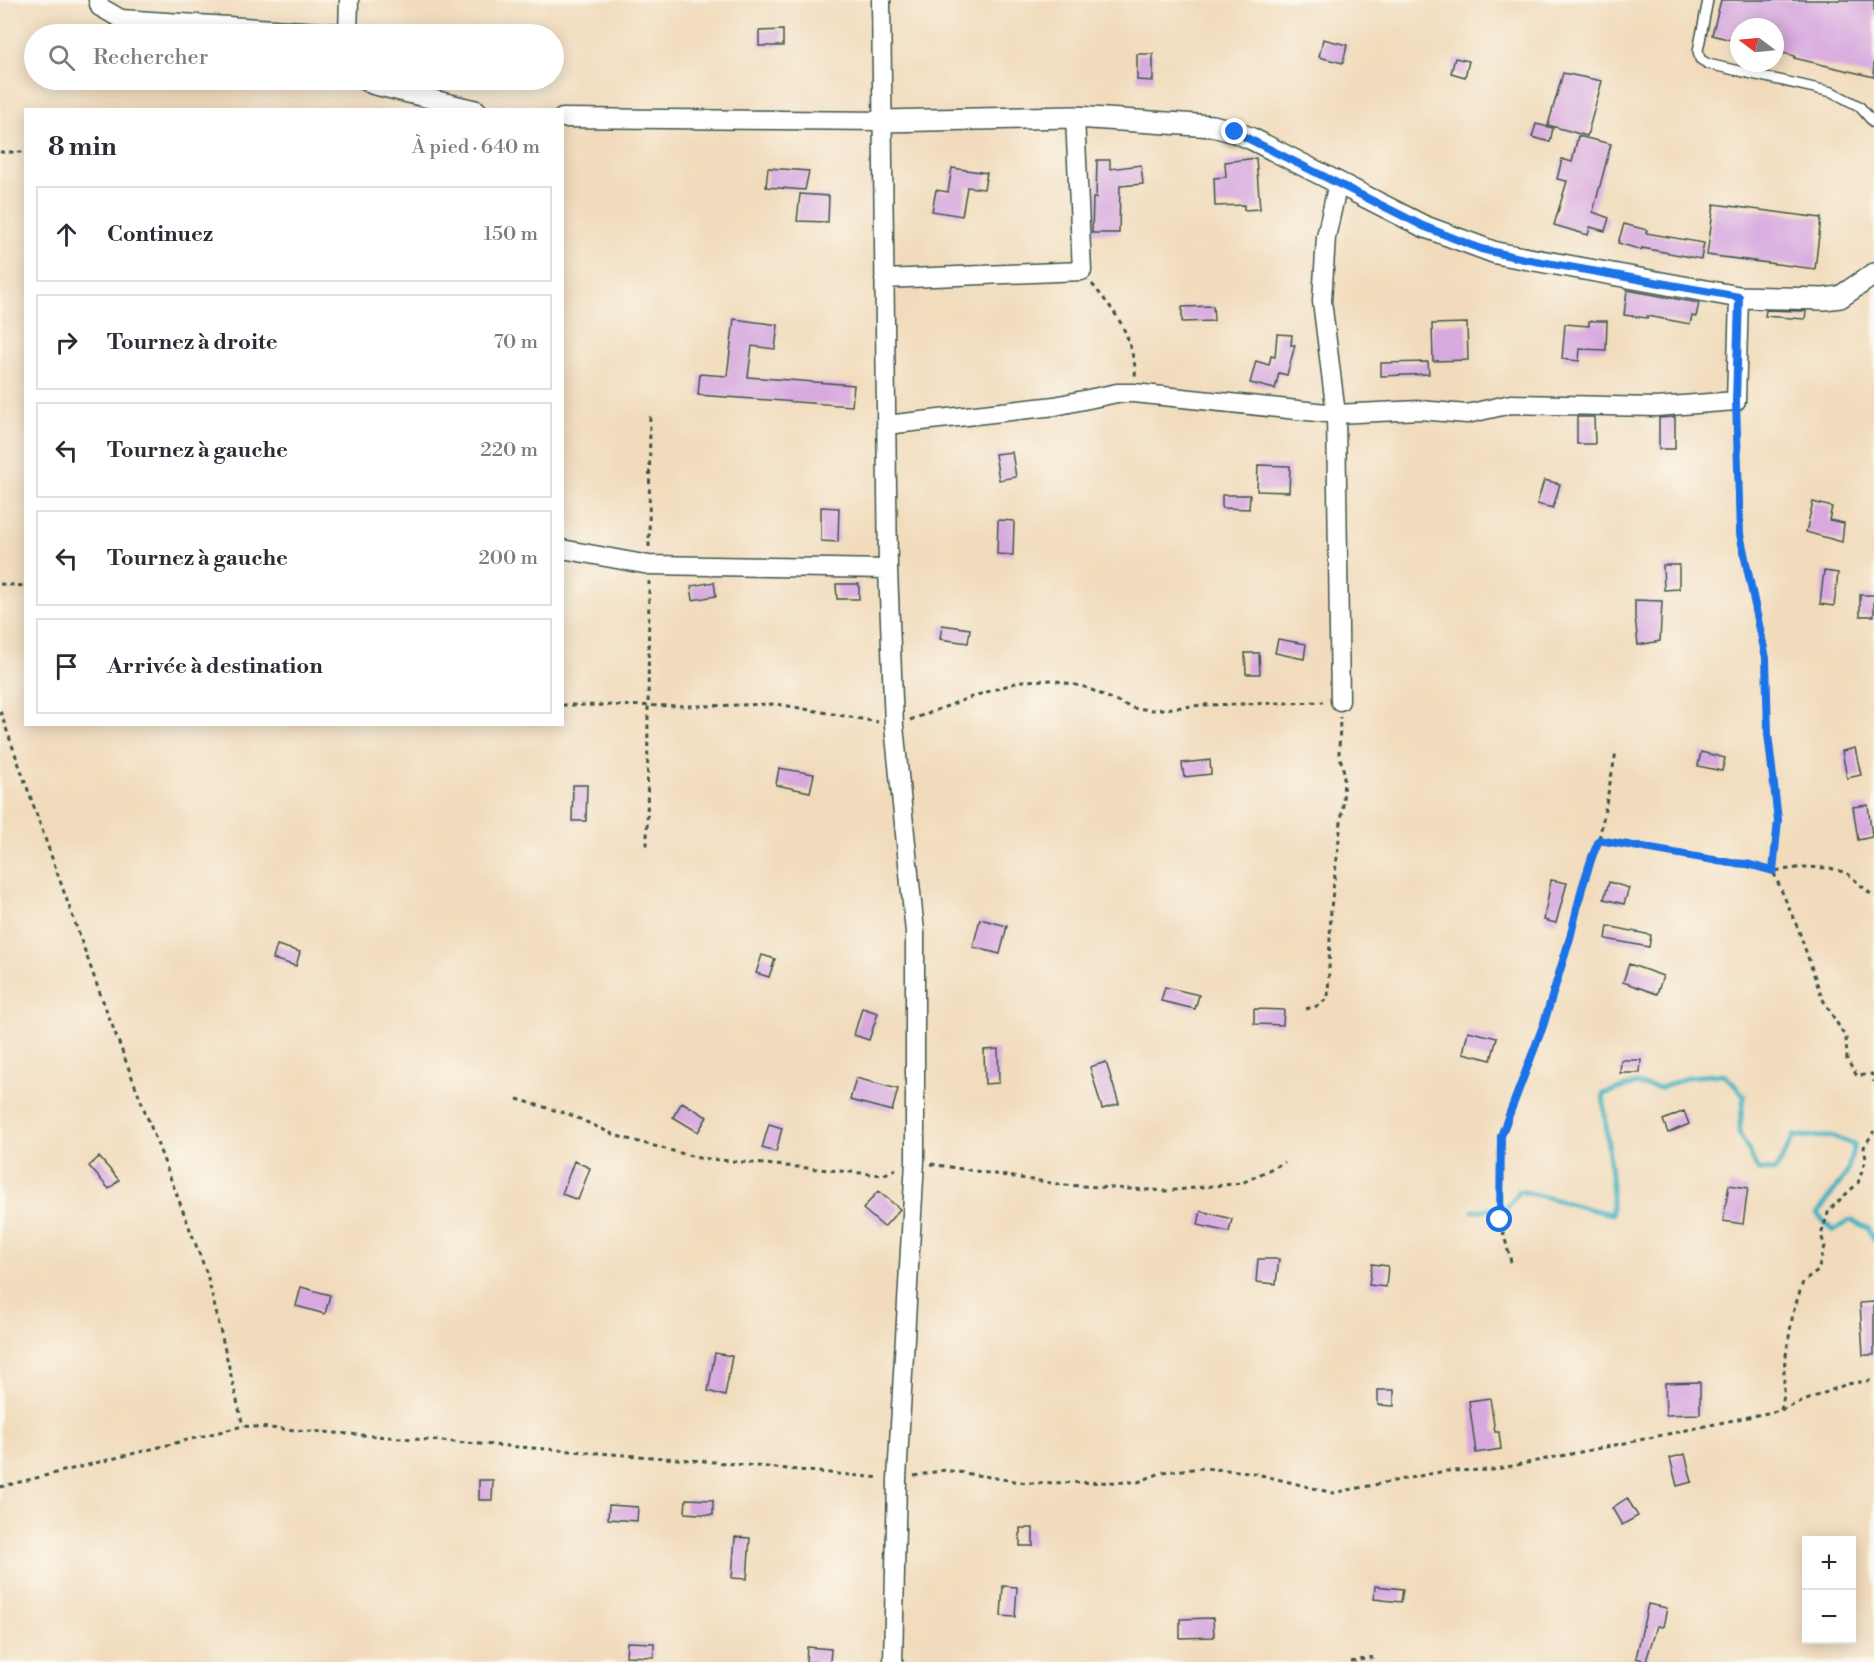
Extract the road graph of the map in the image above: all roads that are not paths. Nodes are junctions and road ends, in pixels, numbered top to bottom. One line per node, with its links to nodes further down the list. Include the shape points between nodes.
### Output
1 (98, 0): 5 (street, via 100,7 122,19)
2 (349, 0): 6 (street)
3 (881, 0): 11 (street)
4 (1708, 0): 12 (lane, via 1698,51 1700,59 1832,92 1859,106)
5 (197, 24)
6 (348, 24)
7 (390, 90): 8 (street)
8 (468, 108)
9 (564, 117): 11 (street)
10 (1075, 117): 11 (street); 13 (street, via 1213,126 1252,139); 15 (street, via 1082,271)
11 (882, 121): 15 (street)
12 (1874, 123)
13 (1338, 183): 16 (street, via 1423,226 1496,253); 17 (street, via 1326,237 1322,301)
14 (1874, 274): 16 (street, via 1840,297)
15 (884, 279): 18 (street)
16 (1739, 297): 17 (street, via 1736,401 1656,407 1511,404 1467,414 1420,410)
17 (1336, 414): 18 (street, via 1117,393 1055,406); 21 (street)
18 (886, 425): 20 (street)
19 (564, 549): 20 (street, via 649,565)
20 (888, 569): 22 (street, via 894,726 915,932 915,1161 897,1479)
21 (1340, 701)
22 (892, 1662)

